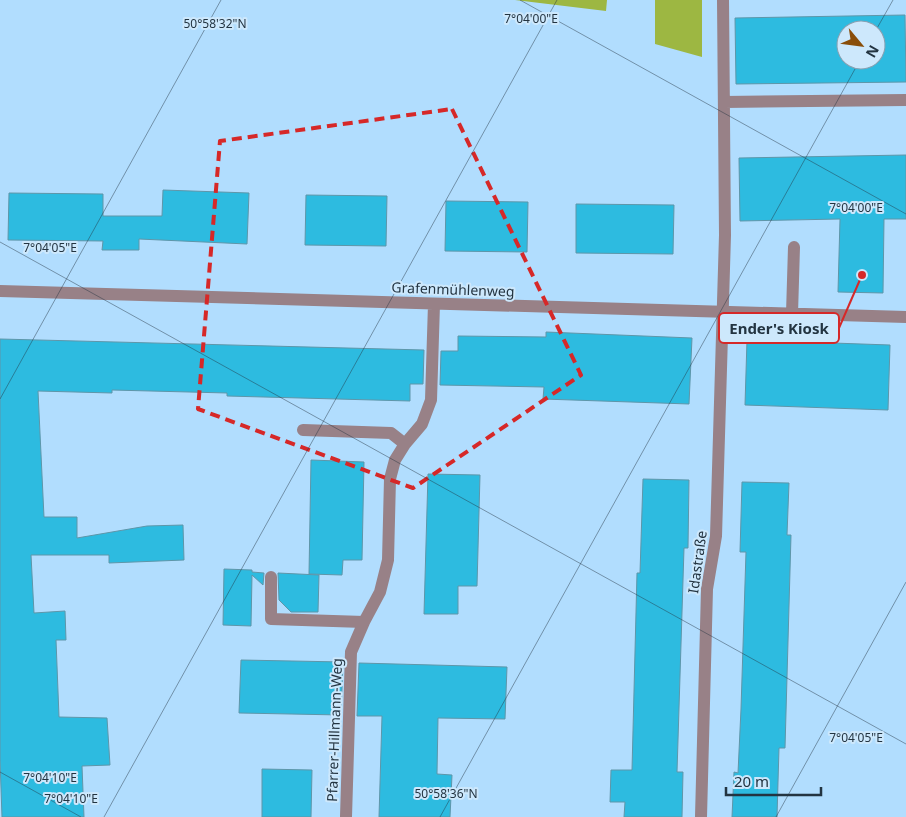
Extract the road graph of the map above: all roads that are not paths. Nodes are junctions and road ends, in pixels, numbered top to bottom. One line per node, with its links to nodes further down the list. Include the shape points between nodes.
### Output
1 (723, 0): 3 (street, Idastraße)
2 (906, 100): 3 (street)
3 (724, 102): 7 (street, Idastraße)
4 (794, 247): 8 (street)
5 (0, 291): 6 (street, Grafenmühlenweg)
6 (434, 304): 7 (street, Grafenmühlenweg); 11 (street, Pfarrer-Hillmann-Weg, via 431,400 422,424)
7 (723, 312): 8 (street, Grafenmühlenweg); 15 (street, Idastraße, via 716,536 707,589)
8 (792, 314): 9 (street, Grafenmühlenweg)
9 (906, 317)
10 (303, 430): 11 (street, via 392,433)
11 (405, 444): 13 (street, Pfarrer-Hillmann-Weg, via 395,460 390,479 388,560 380,592)
12 (272, 577): 13 (street, via 271,619)
13 (364, 622): 14 (street, Pfarrer-Hillmann-Weg, via 351,652)
14 (346, 817)
15 (701, 817)

